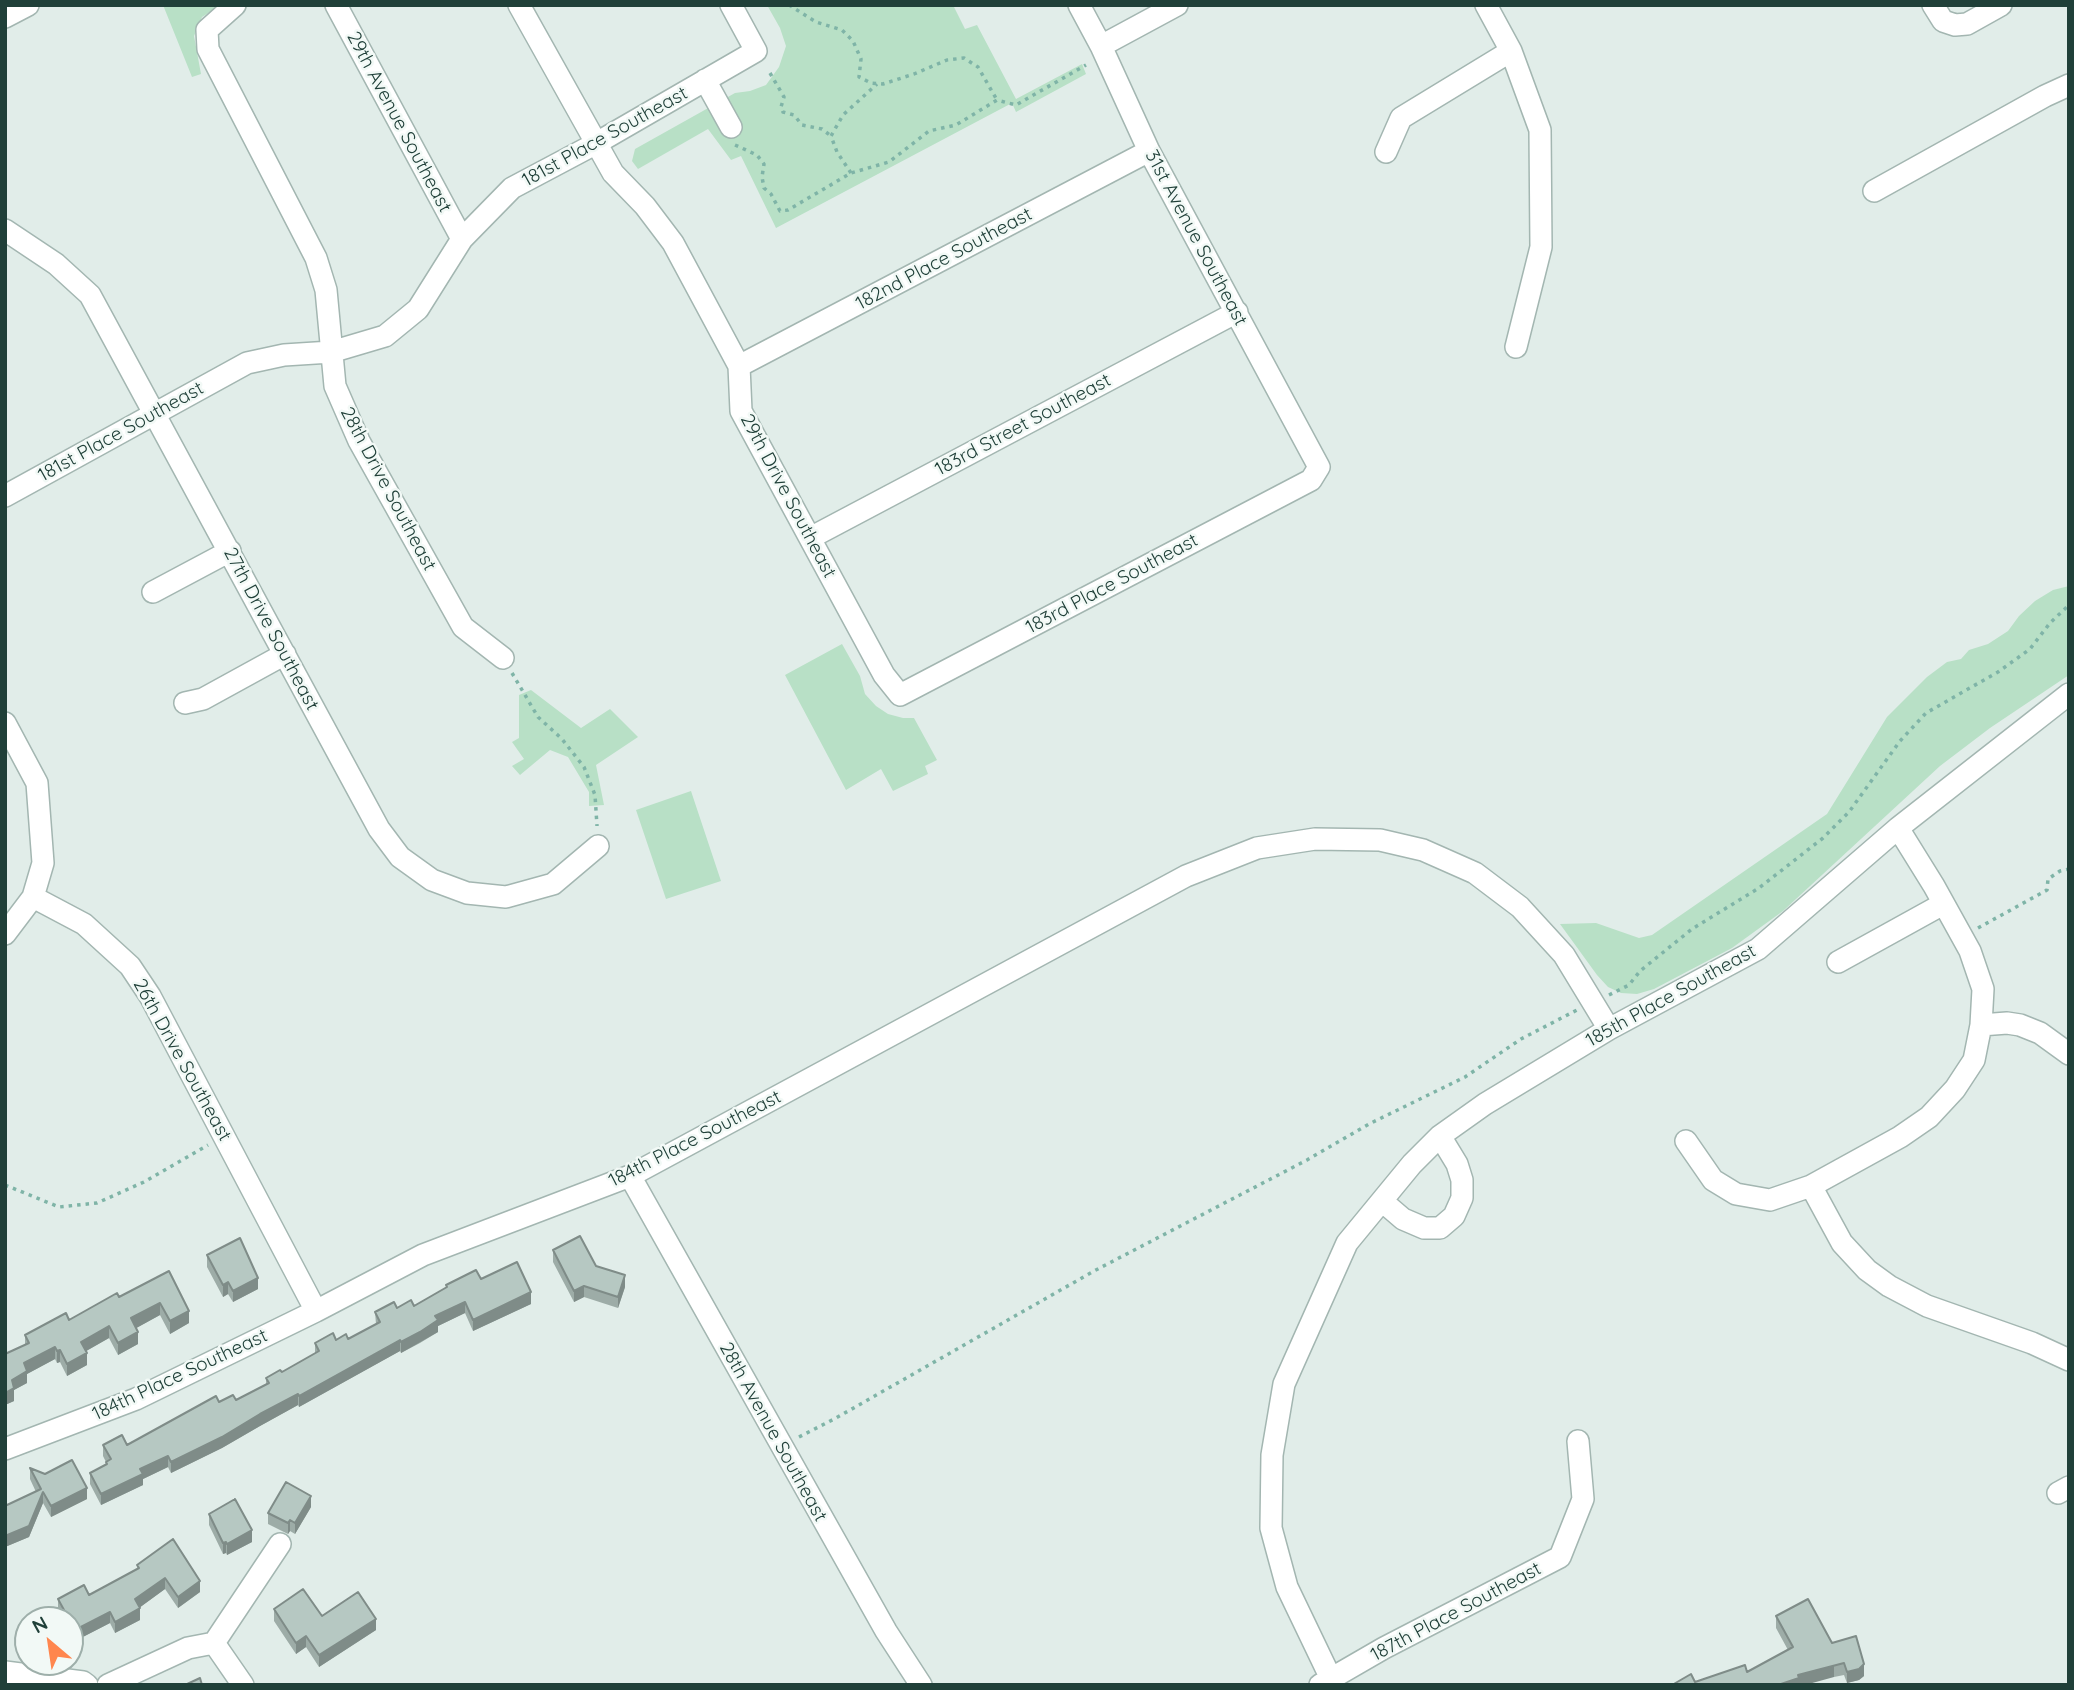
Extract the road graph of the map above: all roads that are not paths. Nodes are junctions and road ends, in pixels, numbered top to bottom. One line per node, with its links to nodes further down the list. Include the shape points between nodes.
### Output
1 (28, 5): 11 (street)
2 (235, 5): 25 (street, 28th Drive Southeast, via 207,30 208,49 316,258 326,290)
3 (336, 5): 22 (street, 29th Avenue Southeast)
4 (519, 5): 17 (street, 29th Drive Southeast)
5 (731, 5): 14 (street, 181st Place Southeast, via 756,51)
6 (1079, 5): 12 (street, 31st Avenue Southeast)
7 (1177, 5): 12 (street)
8 (1486, 5): 13 (street)
9 (2001, 5): 10 (street, via 1967,24 1955,24)
10 (1938, 13)
11 (5, 18)
12 (1101, 46): 18 (street, 31st Avenue Southeast)
13 (1511, 51): 19 (street, via 1401,118); 24 (street, via 1540,130 1541,247)
14 (705, 80): 16 (street); 17 (street, 181st Place Southeast)
15 (2069, 85): 20 (street)
16 (733, 136)
17 (595, 144): 22 (street, 181st Place Southeast, via 512,188); 26 (street, 29th Drive Southeast, via 613,173 673,243)
18 (1149, 151): 23 (street, 31st Avenue Southeast); 26 (street, 182nd Place Southeast)
19 (1386, 152)
20 (1874, 191)
21 (5, 230): 27 (street, 27th Drive Southeast, via 56,264 90,295)
22 (462, 239): 25 (street, 181st Place Southeast, via 418,309 385,336)
23 (1237, 313): 28 (street, 31st Avenue Southeast); 30 (street, 183rd Street Southeast)
24 (1516, 347)
25 (331, 352): 27 (street, 181st Place Southeast, via 247,363); 34 (street, 28th Drive Southeast, via 335,386 359,442 463,627)
26 (739, 366): 30 (street, 29th Drive Southeast, via 741,411)
27 (155, 414): 29 (street, 181st Place Southeast); 31 (street, 27th Drive Southeast)
28 (1319, 467): 36 (street, 183rd Place Southeast, via 1311,480)
29 (5, 496)
30 (810, 538): 36 (street, 29th Drive Southeast, via 884,675)
31 (230, 551): 32 (street); 33 (street, 27th Drive Southeast)
32 (153, 593)
33 (285, 654): 37 (street, via 202,699); 40 (street, 27th Drive Southeast, via 379,828 400,857 432,880 467,893 506,897 553,884)
34 (503, 658)
35 (2069, 694): 39 (street, 185th Place Southeast)
36 (900, 695)
37 (185, 703)
38 (5, 723): 41 (street, via 37,783 43,863)
39 (1898, 828): 42 (street); 46 (street, 185th Place Southeast, via 1758,949)
40 (598, 846)
41 (33, 897): 43 (street); 53 (street, 26th Drive Southeast, via 84,924 130,965)
42 (1943, 904): 44 (street); 45 (street, via 1970,951 1983,989)
43 (5, 934)
44 (1838, 962)
45 (1981, 1024): 47 (street, via 2020,1025); 51 (street, via 1974,1060 1929,1117)
46 (1609, 1029): 48 (street, 185th Place Southeast); 50 (street, 184th Place Southeast, via 1564,955 1520,907 1475,873 1423,850 1380,840 1315,839 1257,848 1186,876)
47 (2069, 1054)
48 (1440, 1136): 52 (street, 185th Place Southeast); 52 (street, via 1462,1180 1462,1198 1454,1216 1440,1228 1424,1228 1403,1219)
49 (1686, 1141): 51 (street, via 1713,1180 1736,1194 1770,1200)
50 (631, 1176): 53 (street, 184th Place Southeast, via 423,1255); 64 (street, 28th Avenue Southeast, via 886,1631)
51 (1811, 1186): 54 (street, via 1842,1243 1889,1286 1927,1306)
52 (1382, 1201): 60 (street, 185th Place Southeast, via 1346,1243 1310,1322 1284,1384 1272,1455 1271,1528 1287,1587)
53 (316, 1311): 56 (street, 184th Place Southeast, via 136,1399)
54 (2069, 1360)
55 (1578, 1441): 60 (street, 187th Place Southeast, via 1583,1499 1560,1557 1384,1648)
56 (5, 1449)
57 (280, 1544): 58 (street)
58 (214, 1643): 62 (street, via 188,1648); 63 (street)
59 (5, 1672): 61 (street)
60 (1328, 1683)
61 (88, 1685)
62 (108, 1685)
63 (243, 1685)
64 (921, 1685)

